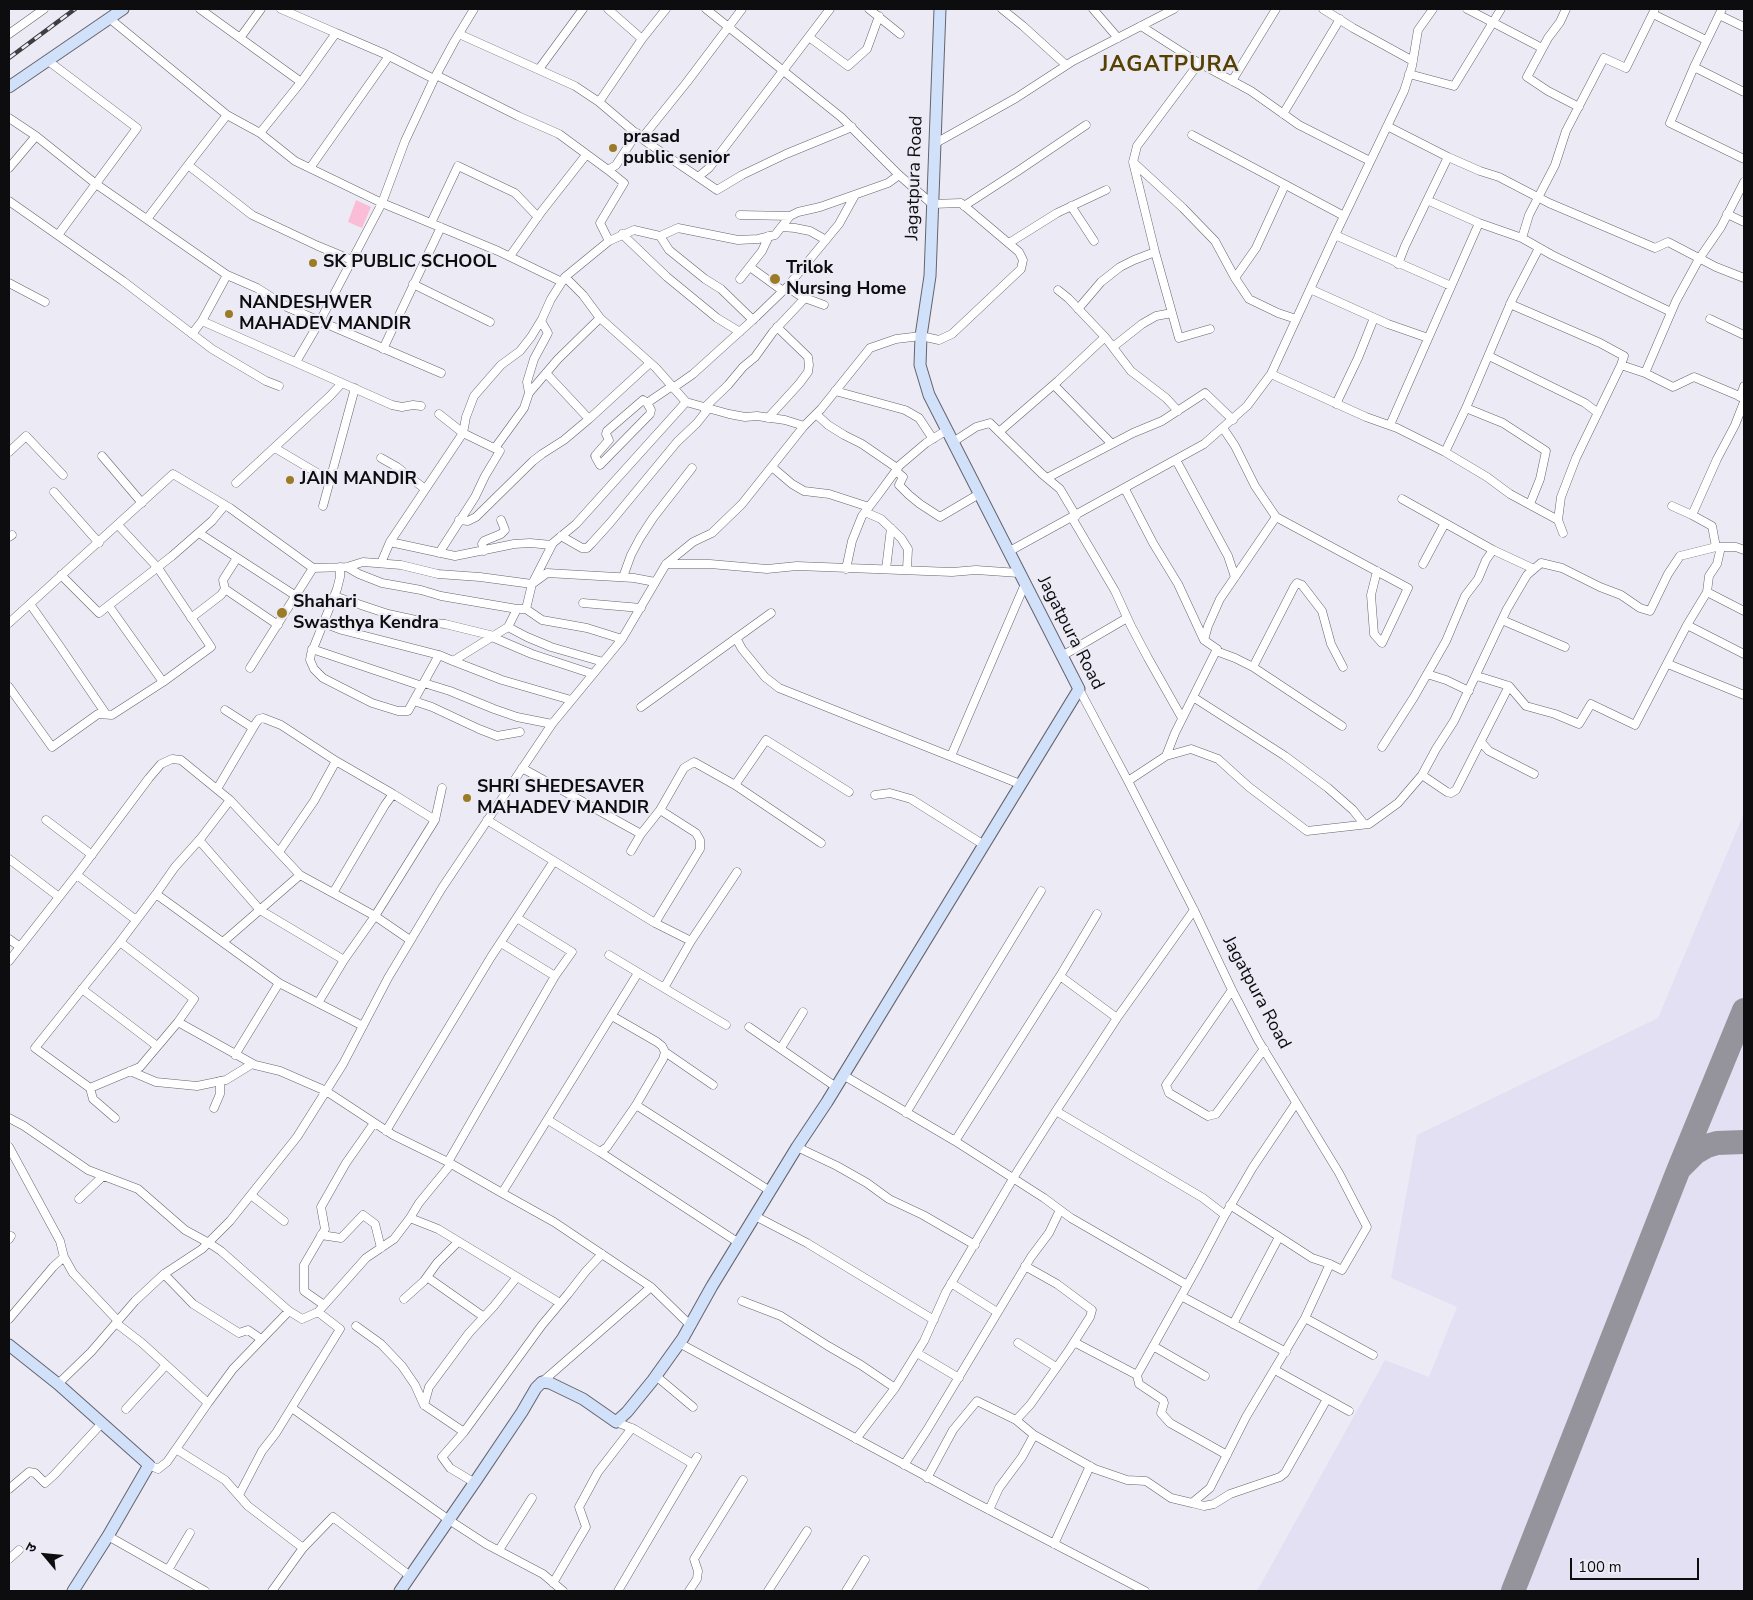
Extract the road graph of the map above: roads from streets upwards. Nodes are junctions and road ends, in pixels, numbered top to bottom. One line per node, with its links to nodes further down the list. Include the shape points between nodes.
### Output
1 (44, 9): 34 (street)
2 (122, 9): 27 (street)
3 (200, 9): 38 (street)
4 (261, 9): 38 (street)
5 (281, 9): 33 (street)
6 (474, 9): 35 (street)
7 (584, 9): 49 (street)
8 (608, 9): 40 (street)
9 (666, 9): 40 (street)
10 (706, 9): 31 (street)
11 (742, 9): 31 (street)
12 (830, 9): 37 (street)
13 (870, 9): 26 (street)
14 (940, 9): 69 (street, Jagatpura Road)
15 (1002, 9): 47 (street)
16 (1093, 9): 39 (street)
17 (1173, 9): 30 (street)
18 (1276, 9): 53 (street)
19 (1323, 9): 28 (street)
20 (1433, 9): 45 (street, via 1418,30)
21 (1467, 9): 29 (street)
22 (1501, 9): 29 (street)
23 (1566, 9): 42 (street)
24 (1654, 12): 41 (street); 58 (street, via 1626,68 1604,58)
25 (1720, 12): 32 (street); 41 (street)
26 (879, 16): 36 (street); 37 (street, via 867,50 848,66)
27 (109, 18): 44 (street); 60 (street)
28 (1340, 19): 45 (street); 59 (street)
29 (1493, 22): 42 (street); 51 (street, via 1454,86)
30 (1141, 26): 39 (street); 46 (street)
31 (727, 27): 50 (street); 68 (street, via 687,82)
32 (1744, 27)
33 (336, 33): 43 (street); 54 (street)
34 (9, 34)
35 (458, 34): 49 (street); 52 (street)
36 (900, 34)
37 (809, 37): 50 (street)
38 (240, 38): 54 (street)
39 (1118, 38): 47 (street)
40 (642, 39): 57 (street)
41 (1706, 40): 48 (street)
42 (1542, 48): 58 (street, via 1526,77)
43 (389, 56): 52 (street); 77 (street)
44 (47, 60): 55 (street); 82 (street, via 137,128)
45 (1413, 61): 51 (street)
46 (1199, 63): 53 (street); 74 (street, via 1137,146)
47 (1066, 65): 69 (street, via 1016,98)
48 (1694, 67): 56 (street); 72 (street, via 1670,123)
49 (539, 69): 57 (street)
50 (783, 72): 64 (street); 80 (street, via 709,168)
51 (1409, 74): 63 (street)
52 (435, 77): 70 (street, via 559,134); 89 (street, via 405,141)
53 (1232, 81): 59 (street)
54 (301, 82): 65 (street)
55 (9, 87)
56 (1744, 92)
57 (599, 102): 68 (street)
58 (1579, 106): 86 (street)
59 (1283, 114): 73 (street)
60 (227, 115): 65 (street); 75 (street)
61 (9, 118): 67 (street)
62 (1086, 125): 91 (street)
63 (1387, 126): 71 (street); 73 (street)
64 (852, 127): 79 (street); 80 (street, via 777,158 717,190)
65 (260, 133): 77 (street, via 295,161)
66 (1192, 135): 83 (street)
67 (36, 136): 76 (street); 82 (street)
68 (639, 136): 78 (street, via 616,166); 80 (street)
69 (934, 144): 90 (street, Jagatpura Road)
70 (586, 155): 78 (street); 97 (street)
71 (1448, 157): 86 (street); 87 (street)
72 (1744, 159)
73 (1370, 161): 96 (street)
74 (1133, 162): 115 (street); 122 (street, via 1216,241)
75 (188, 165): 98 (street); 118 (street, via 252,215)
76 (9, 168)
77 (310, 168): 89 (street)
78 (608, 170): 111 (street, via 624,183 600,223)
79 (899, 175): 85 (street, via 888,183); 90 (street)
80 (698, 177)
81 (1744, 182): 93 (street)
82 (96, 184): 98 (street); 105 (street)
83 (1285, 185): 96 (street); 122 (street, via 1256,248)
84 (1106, 190): 92 (street)
85 (855, 195): 95 (street); 110 (street)
86 (1539, 198): 109 (street, via 1529,215); 117 (street, via 1655,248 1668,242)
87 (1427, 200): 101 (street); 119 (street)
88 (9, 201): 105 (street)
89 (382, 203): 100 (street); 118 (street)
90 (932, 204): 91 (street, via 961,203); 153 (street, Jagatpura Road, via 930,276)
91 (964, 206): 113 (street)
92 (1071, 206): 112 (street); 113 (street)
93 (1728, 214): 99 (street); 117 (street)
94 (740, 215): 95 (street)
95 (790, 216): 103 (street)
96 (1344, 216): 106 (street)
97 (538, 217): 100 (street, via 515,193 458,166); 116 (street)
98 (147, 219): 121 (street)
99 (1744, 222)
100 (431, 223): 102 (street)
101 (1479, 223): 109 (street); 128 (street)
102 (441, 227): 116 (street); 127 (street)
103 (782, 227): 108 (street, via 776,235); 110 (street, via 810,231)
104 (622, 234): 107 (street, via 634,230); 111 (street); 150 (street, via 667,277 717,318)
105 (58, 235): 151 (street)
106 (1334, 235): 119 (street); 130 (street)
107 (660, 236): 108 (street, via 678,228 738,240); 142 (street, via 669,250 721,290)
108 (769, 236): 120 (street)
109 (1522, 238): 114 (street)
110 (826, 240): 129 (street)
111 (609, 241): 124 (street)
112 (1094, 242)
113 (1009, 243): 153 (street, via 1022,256 1023,264 1018,272 952,334 939,340)
114 (1540, 248): 134 (street); 138 (street)
115 (1154, 252): 136 (street, via 1120,267 1101,282); 137 (street)
116 (510, 256): 124 (street)
117 (1699, 259): 123 (street); 138 (street)
118 (352, 260): 145 (street)
119 (1398, 264): 128 (street)
120 (750, 267): 125 (street); 129 (street)
121 (227, 275): 144 (street); 145 (street)
122 (1235, 278): 143 (street, via 1249,298)
123 (1744, 278)
124 (563, 279): 139 (street, via 582,295); 146 (street)
125 (740, 279)
126 (9, 283): 133 (street)
127 (413, 284): 147 (street); 157 (street)
128 (1451, 286): 155 (street)
129 (785, 289): 132 (street); 142 (street)
130 (1310, 289): 140 (street); 143 (street)
131 (1058, 290): 136 (street)
132 (805, 298): 135 (street); 148 (street)
133 (45, 302)
134 (1510, 304): 158 (street); 161 (street, via 1624,356)
135 (824, 305)
136 (1078, 309): 154 (street)
137 (1172, 312): 149 (street, via 1179,338); 156 (street, via 1142,324)
138 (1671, 312): 162 (street)
139 (600, 318): 160 (street); 164 (street)
140 (1374, 318): 155 (street); 177 (street)
141 (1710, 319): 152 (street)
142 (753, 320): 150 (street)
143 (1296, 320): 165 (street)
144 (202, 321): 151 (street); 159 (street)
145 (320, 321): 157 (street); 159 (street)
146 (541, 321): 173 (street, via 548,333 527,382); 193 (street, via 520,351 501,365 474,396)
147 (490, 322)
148 (777, 328): 179 (street, via 755,357); 185 (street, via 808,357 809,364 808,372 799,384)
149 (1210, 329)
150 (740, 332): 170 (street, via 693,374)
151 (192, 334): 168 (street, via 212,349)
152 (1744, 335)
153 (921, 336): 172 (street, via 896,339 870,348); 191 (street, Jagatpura Road, via 920,365 929,395)
154 (1105, 337): 156 (street); 167 (street)
155 (1428, 338): 188 (street)
156 (1113, 347): 181 (street, via 1131,371)
157 (383, 349): 163 (street)
158 (1489, 356): 180 (street); 182 (street)
159 (296, 362): 166 (street)
160 (650, 363): 170 (street); 186 (street)
161 (1621, 365): 162 (street); 182 (street)
162 (1645, 373): 174 (street, via 1673,387 1694,377)
163 (441, 374)
164 (546, 374): 173 (street); 186 (street)
165 (1271, 374): 177 (street); 187 (street)
166 (342, 383): 171 (street); 197 (street)
167 (1054, 384): 192 (street); 196 (street)
168 (279, 386)
169 (1744, 386): 174 (street)
170 (672, 387): 175 (street); 176 (street)
171 (355, 388): 178 (street, via 392,405); 209 (street)
172 (835, 391): 184 (street); 194 (street, via 905,410 919,418)
173 (529, 393): 198 (street, via 524,408)
174 (1743, 399): 222 (street, via 1734,426)
175 (686, 402): 179 (street); 233 (street, via 576,524)
176 (647, 403): 176 (street, via 650,414 600,464 595,456 609,440 607,431 643,400)
177 (1336, 404): 188 (street)
178 (421, 406)
179 (706, 408): 185 (street, via 745,418); 233 (street, via 697,423 587,548)
180 (1466, 408): 200 (street); 217 (street, via 1504,424 1546,451)
181 (1178, 411): 187 (street, via 1204,393); 196 (street)
182 (1598, 413): 227 (street, via 1561,497)
183 (439, 414): 193 (street)
184 (816, 414): 189 (street); 206 (street)
185 (768, 418): 189 (street)
186 (589, 419): 225 (street, via 537,458 476,518 468,522)
187 (1233, 420): 190 (street)
188 (1390, 425): 200 (street)
189 (804, 426): 204 (street)
190 (1223, 428): 203 (street, via 1204,444); 224 (street)
191 (947, 430): 194 (street); 195 (street, Jagatpura Road)
192 (999, 432): 195 (street, via 990,423 976,427); 208 (street)
193 (463, 433): 198 (street); 211 (street)
194 (933, 439): 206 (street)
195 (953, 442): 214 (street, Jagatpura Road)
196 (1112, 444): 208 (street)
197 (275, 448): 209 (street); 210 (street)
198 (495, 448): 225 (street, via 500,451 476,497)
199 (9, 452): 207 (street, via 26,436)
200 (1445, 452): 217 (street)
201 (102, 456): 216 (street)
202 (380, 458): 211 (street)
203 (1176, 460): 212 (street); 259 (street, via 1228,556)
204 (772, 467): 221 (street, via 804,491 829,494); 246 (street, via 742,504 712,533 693,542)
205 (692, 468): 258 (street, via 640,538)
206 (896, 470): 214 (street, via 903,477 900,485 908,494 940,517); 221 (street)
207 (64, 475)
208 (1047, 478): 223 (street, via 1060,489)
209 (329, 480): 219 (street)
210 (236, 483)
211 (425, 489): 235 (street)
212 (1125, 489): 223 (street); 286 (street, via 1178,584)
213 (54, 492): 236 (street)
214 (979, 494): 242 (street, Jagatpura Road)
215 (1402, 499): 228 (street)
216 (142, 503): 218 (street, via 174,474); 229 (street)
217 (1530, 504): 227 (street)
218 (225, 505): 231 (street); 250 (street)
219 (323, 506)
220 (1672, 506): 222 (street)
221 (867, 510): 230 (street); 251 (street, via 852,541)
222 (1692, 516): 238 (street, via 1712,526)
223 (1074, 517): 242 (street); 276 (street)
224 (1276, 517): 255 (street); 259 (street)
225 (459, 520): 243 (street)
226 (501, 520): 241 (street, via 505,530 484,541)
227 (1558, 520): 232 (street)
228 (1445, 523): 240 (street); 247 (street)
229 (118, 525): 236 (street); 249 (street)
230 (891, 528): 252 (street); 253 (street, via 908,549)
231 (199, 532): 244 (street); 249 (street)
232 (1563, 533)
233 (561, 536): 237 (street)
234 (1744, 540): 239 (street)
235 (390, 542): 243 (street); 245 (street)
236 (98, 543): 257 (street)
237 (552, 546): 241 (street, via 524,543); 261 (street)
238 (1718, 547): 239 (street); 254 (street, via 1680,556 1650,611 1562,568 1541,564); 264 (street, via 1717,564 1709,576)
239 (1742, 549)
240 (1494, 550): 254 (street); 300 (street, via 1466,596)
241 (484, 551): 243 (street, via 455,556)
242 (1008, 552): 256 (street, Jagatpura Road)
243 (439, 553)
244 (237, 558): 263 (street, via 223,580); 265 (street)
245 (381, 563): 248 (street, via 363,562); 261 (street, via 438,574)
246 (666, 564): 251 (street); 260 (street)
247 (1423, 564)
248 (344, 567): 250 (street); 266 (street); 271 (street, via 382,583)
249 (158, 568): 269 (street); 275 (street)
250 (313, 568): 265 (street)
251 (846, 569): 252 (street)
252 (886, 569): 253 (street)
253 (907, 569): 256 (street)
254 (1534, 569): 277 (street, via 1527,575)
255 (1377, 571): 255 (street, via 1408,588 1382,643 1374,634 1371,595)
256 (1019, 573): 262 (street, Jagatpura Road)
257 (61, 575): 268 (street); 269 (street, via 99,613)
258 (623, 577): 260 (street); 261 (street, via 546,573)
259 (1235, 577): 286 (street, via 1220,599)
260 (655, 582): 270 (street)
261 (532, 584): 272 (street)
262 (1025, 584): 292 (street, Jagatpura Road); 323 (street)
263 (225, 589): 275 (street); 280 (street)
264 (1707, 592): 273 (street); 281 (street)
265 (296, 596): 280 (street)
266 (334, 596): 279 (street); 283 (street, via 388,614)
267 (584, 603): 270 (street)
268 (30, 604): 278 (street); 315 (street)
269 (109, 606): 302 (street)
270 (641, 608): 285 (street)
271 (517, 609): 272 (street); 282 (street)
272 (526, 609): 285 (street, via 542,620)
273 (1744, 611)
274 (771, 613): 284 (street)
275 (191, 618): 302 (street, via 212,647)
276 (1127, 618): 292 (street); 316 (street)
277 (1502, 620): 287 (street); 301 (street)
278 (9, 623)
279 (323, 623): 288 (street); 291 (street)
280 (278, 625): 298 (street)
281 (1687, 625): 290 (street); 295 (street)
282 (508, 627): 283 (street); 294 (street, via 551,646)
283 (493, 636): 293 (street); 299 (street, via 532,654)
284 (736, 638): 313 (street); 323 (street, via 765,677 779,688)
285 (622, 639): 294 (street)
286 (1204, 640): 289 (street)
287 (1564, 648)
288 (312, 649): 303 (street); 312 (street, via 310,660 323,678 372,703 408,711)
289 (1216, 651): 296 (street); 310 (street)
290 (1744, 654)
291 (439, 656): 293 (street); 303 (street)
292 (1062, 656): 306 (street, Jagatpura Road)
293 (453, 661): 311 (street, via 502,680)
294 (603, 662): 299 (street)
295 (1668, 664): 305 (street, via 1635,725 1591,704 1579,724 1526,706); 308 (street)
296 (1253, 667): 297 (street, via 1297,583 1322,611 1331,644); 318 (street)
297 (1343, 667)
298 (250, 668)
299 (593, 674): 311 (street)
300 (1427, 674): 307 (street); 322 (street)
301 (1477, 676): 305 (street); 307 (street)
302 (164, 682): 315 (street, via 112,715)
303 (423, 685): 312 (street); 317 (street, via 509,714)
304 (9, 686): 309 (street)
305 (1509, 686): 321 (street)
306 (1079, 689): 329 (street, Jagatpura Road); 330 (street)
307 (1469, 691): 328 (street)
308 (1744, 695)
309 (12, 697): 315 (street, via 52,747 98,714)
310 (1193, 697): 316 (street); 342 (street, via 1285,756 1328,788)
311 (571, 700): 317 (street)
312 (414, 701): 320 (street, via 497,736)
313 (641, 707)
314 (225, 710): 319 (street)
315 (106, 714)
316 (1182, 718): 324 (street)
317 (552, 724): 326 (street)
318 (1342, 726)
319 (253, 728): 325 (street, via 260,718 270,720); 333 (street)
320 (520, 732)
321 (1480, 742): 327 (street, via 1489,751); 328 (street, via 1456,790 1451,793)
322 (1382, 747)
323 (951, 756): 330 (street)
324 (1166, 756): 329 (street); 342 (street, via 1191,749 1218,760 1307,831)
325 (336, 761): 335 (street); 347 (street, via 314,801)
326 (522, 768): 341 (street); 343 (street)
327 (1534, 774)
328 (1422, 775): 342 (street, via 1398,803)
329 (1128, 781): 360 (street, Jagatpura Road)
330 (1020, 784): 346 (street)
331 (734, 785): 334 (street, via 766,740); 338 (street, via 694,762 684,768); 345 (street)
332 (442, 788): 340 (street)
333 (217, 789): 337 (street); 349 (street, via 181,760 172,759 161,764)
334 (849, 792)
335 (393, 794): 340 (street); 356 (street)
336 (875, 795): 346 (street, via 890,793 911,799)
337 (230, 800): 344 (street); 347 (street)
338 (660, 810): 343 (street); 365 (street, via 696,833 700,849)
339 (46, 820): 349 (street)
340 (435, 820): 362 (street)
341 (487, 820): 351 (street); 367 (street)
342 (1364, 824)
343 (641, 834): 348 (street)
344 (199, 840): 357 (street); 359 (street)
345 (822, 843)
346 (984, 845): 398 (street)
347 (279, 852): 354 (street)
348 (631, 852)
349 (92, 855): 353 (street)
350 (9, 859): 358 (street)
351 (554, 861): 363 (street); 365 (street)
352 (737, 872): 368 (street)
353 (77, 875): 358 (street); 364 (street)
354 (300, 875): 356 (street); 359 (street)
355 (1041, 891): 408 (street)
356 (333, 893): 362 (street)
357 (156, 894): 364 (street); 370 (street)
358 (59, 897): 372 (street)
359 (260, 910): 370 (street); 374 (street)
360 (1194, 910): 382 (street, Jagatpura Road); 386 (street)
361 (1097, 914): 378 (street)
362 (375, 916): 367 (street); 374 (street)
363 (517, 918): 371 (street); 377 (street, via 572,952)
364 (136, 920): 369 (street)
365 (655, 923): 368 (street)
366 (9, 939): 372 (street)
367 (410, 940): 389 (street)
368 (691, 941): 380 (street)
369 (120, 942): 381 (street); 387 (street, via 194,999)
370 (223, 942): 379 (street)
371 (500, 943): 377 (street); 413 (street)
372 (20, 947): 375 (street)
373 (609, 955): 376 (street)
374 (344, 960): 383 (street)
375 (9, 961)
376 (638, 972): 380 (street); 385 (street)
377 (555, 976): 418 (street)
378 (1060, 976): 386 (street); 414 (street)
379 (279, 983): 383 (street); 395 (street)
380 (664, 988): 388 (street)
381 (82, 989): 391 (street); 402 (street, via 35,1048)
382 (1232, 990): 393 (street, Jagatpura Road); 393 (street, via 1166,1085 1169,1093 1208,1116 1216,1114)
383 (318, 1003): 389 (street)
384 (803, 1012): 392 (street)
385 (612, 1016): 394 (street, via 657,1042); 411 (street)
386 (1117, 1018): 407 (street)
387 (178, 1022): 391 (street); 395 (street)
388 (726, 1025)
389 (363, 1026): 403 (street)
390 (749, 1027): 392 (street)
391 (157, 1046): 397 (street, via 140,1067)
392 (781, 1048): 401 (street)
393 (1264, 1049): 404 (street, Jagatpura Road)
394 (665, 1052): 400 (street); 405 (street)
395 (235, 1055): 396 (street)
396 (252, 1064): 399 (street); 403 (street, via 280,1071)
397 (130, 1071): 399 (street, via 156,1082 197,1086); 402 (street)
398 (844, 1075): 401 (street); 408 (street)
399 (220, 1081): 406 (street, via 220,1094)
400 (712, 1085)
401 (836, 1087): 416 (street)
402 (90, 1088): 410 (street, via 93,1099)
403 (326, 1091): 412 (street); 423 (street, via 297,1137)
404 (1296, 1103): 425 (street); 440 (street, Jagatpura Road, via 1339,1173 1367,1227 1342,1270)
405 (636, 1105): 417 (street, via 607,1147); 421 (street)
406 (214, 1108)
407 (1056, 1111): 420 (street); 427 (street, via 1203,1198)
408 (906, 1113): 414 (street)
409 (9, 1118): 419 (street, via 88,1170)
410 (115, 1118)
411 (548, 1120): 417 (street); 422 (street)
412 (374, 1123): 413 (street); 431 (street, via 321,1207 325,1229)
413 (386, 1131): 418 (street)
414 (955, 1141): 420 (street)
415 (9, 1147): 439 (street, via 56,1233)
416 (797, 1147): 421 (street); 436 (street, via 844,1170 889,1199)
417 (600, 1152): 435 (street)
418 (449, 1163): 422 (street); 429 (street)
419 (103, 1176): 424 (street); 433 (street, via 138,1189 184,1230)
420 (1013, 1180): 426 (street); 436 (street)
421 (770, 1191): 428 (street)
422 (502, 1194): 438 (street, via 554,1222)
423 (251, 1195): 430 (street); 433 (street)
424 (79, 1199)
425 (1230, 1205): 427 (street); 432 (street)
426 (1060, 1210): 441 (street, via 1049,1233); 446 (street)
427 (1224, 1215): 446 (street)
428 (755, 1216): 435 (street); 459 (street, via 807,1243)
429 (410, 1218): 434 (street, via 438,1229); 437 (street, via 394,1239)
430 (284, 1221)
431 (321, 1235): 437 (street, via 341,1238 363,1215 375,1224); 452 (street, via 304,1265 304,1291)
432 (1279, 1237): 440 (street, via 1312,1258); 461 (street)
433 (209, 1242): 442 (street); 453 (street)
434 (458, 1242): 443 (street); 444 (street)
435 (739, 1243): 462 (street)
436 (975, 1245): 445 (street)
437 (382, 1248): 452 (street, via 362,1262)
438 (602, 1254): 447 (street); 451 (street)
439 (64, 1257): 458 (street); 460 (street, via 73,1273)
440 (1330, 1264): 457 (street)
441 (1025, 1266): 455 (street); 465 (street, via 1057,1284 1092,1310)
442 (164, 1274): 460 (street); 464 (street, via 193,1304 240,1333 248,1330)
443 (427, 1277): 449 (street); 456 (street)
444 (517, 1277): 451 (street); 456 (street)
445 (951, 1283): 455 (street); 459 (street)
446 (1187, 1285): 448 (street)
447 (651, 1287): 462 (street); 480 (street)
448 (1181, 1296): 461 (street); 469 (street)
449 (404, 1299)
450 (742, 1301): 482 (street, via 781,1316)
451 (560, 1303): 494 (street)
452 (324, 1305): 454 (street)
453 (289, 1311): 454 (street, via 302,1320); 464 (street)
454 (318, 1312): 487 (street, via 340,1330)
455 (997, 1312): 479 (street)
456 (484, 1317): 485 (street, via 429,1387)
457 (1305, 1318): 470 (street); 472 (street)
458 (9, 1319)
459 (934, 1320): 471 (street)
460 (117, 1322): 473 (street); 481 (street)
461 (1233, 1324): 470 (street)
462 (690, 1325): 467 (street)
463 (356, 1326): 485 (street, via 381,1344 402,1366)
464 (262, 1339): 484 (street, via 233,1369)
465 (1074, 1342): 474 (street); 476 (street)
466 (1018, 1343): 474 (street)
467 (679, 1344): 477 (street); 496 (street)
468 (9, 1345): 481 (street)
469 (1153, 1346): 476 (street); 478 (street)
470 (1286, 1352): 475 (street)
471 (916, 1353): 479 (street); 482 (street)
472 (1373, 1355)
473 (166, 1365): 484 (street); 488 (street)
474 (1056, 1366): 490 (street)
475 (1275, 1370): 483 (street); 498 (street)
476 (1137, 1375): 498 (street, via 1139,1384 1162,1400 1161,1413 1170,1423)
477 (656, 1376): 486 (street); 491 (street)
478 (1205, 1376)
479 (959, 1378): 500 (street)
480 (542, 1382): 491 (street, via 583,1398); 504 (street)
481 (58, 1384): 492 (street)
482 (895, 1388): 496 (street)
483 (1327, 1399): 489 (street); 508 (street, via 1280,1477 1230,1494 1209,1506)
484 (208, 1403): 497 (street)
485 (424, 1405): 494 (street)
486 (693, 1407)
487 (292, 1408): 506 (street, via 262,1451); 510 (street)
488 (126, 1409)
489 (1349, 1411)
490 (1016, 1420): 495 (street); 502 (street, via 977,1401 953,1430)
491 (616, 1422): 493 (street)
492 (102, 1423): 499 (street); 505 (street, via 44,1483 35,1473 29,1472)
493 (632, 1428): 522 (street, via 598,1472 579,1507 586,1527); 528 (street, via 695,1460)
494 (464, 1432): 504 (street, via 442,1457 450,1468)
495 (1034, 1435): 501 (street); 509 (street, via 999,1488)
496 (856, 1439): 500 (street)
497 (176, 1450): 499 (street, via 158,1469); 506 (street, via 225,1480)
498 (1227, 1455): 508 (street, via 1210,1488)
499 (149, 1465): 513 (street)
500 (904, 1465): 502 (street)
501 (1090, 1466): 508 (street, via 1127,1480 1146,1482 1171,1498); 514 (street)
502 (928, 1478): 509 (street)
503 (743, 1480): 529 (street, via 694,1559 697,1579)
504 (475, 1483): 510 (street)
505 (10, 1486)
506 (239, 1495): 515 (street, via 248,1506)
507 (532, 1498): 517 (street)
508 (1192, 1503)
509 (989, 1510): 514 (street)
510 (449, 1520): 517 (street); 521 (street)
511 (807, 1531): 530 (street)
512 (190, 1533): 520 (street)
513 (108, 1536): 520 (street); 523 (street)
514 (1054, 1544): 532 (street)
515 (303, 1548): 521 (street, via 333,1517); 525 (street)
516 (19, 1550): 518 (street)
517 (499, 1550): 522 (street)
518 (9, 1559)
519 (865, 1560): 531 (street)
520 (168, 1570): 524 (street)
521 (410, 1576): 526 (street)
522 (554, 1583): 527 (street)
523 (72, 1591)
524 (205, 1591)
525 (272, 1591)
526 (400, 1591)
527 (563, 1591)
528 (618, 1591)
529 (689, 1591)
530 (768, 1591)
531 (846, 1591)
532 (1145, 1591)

